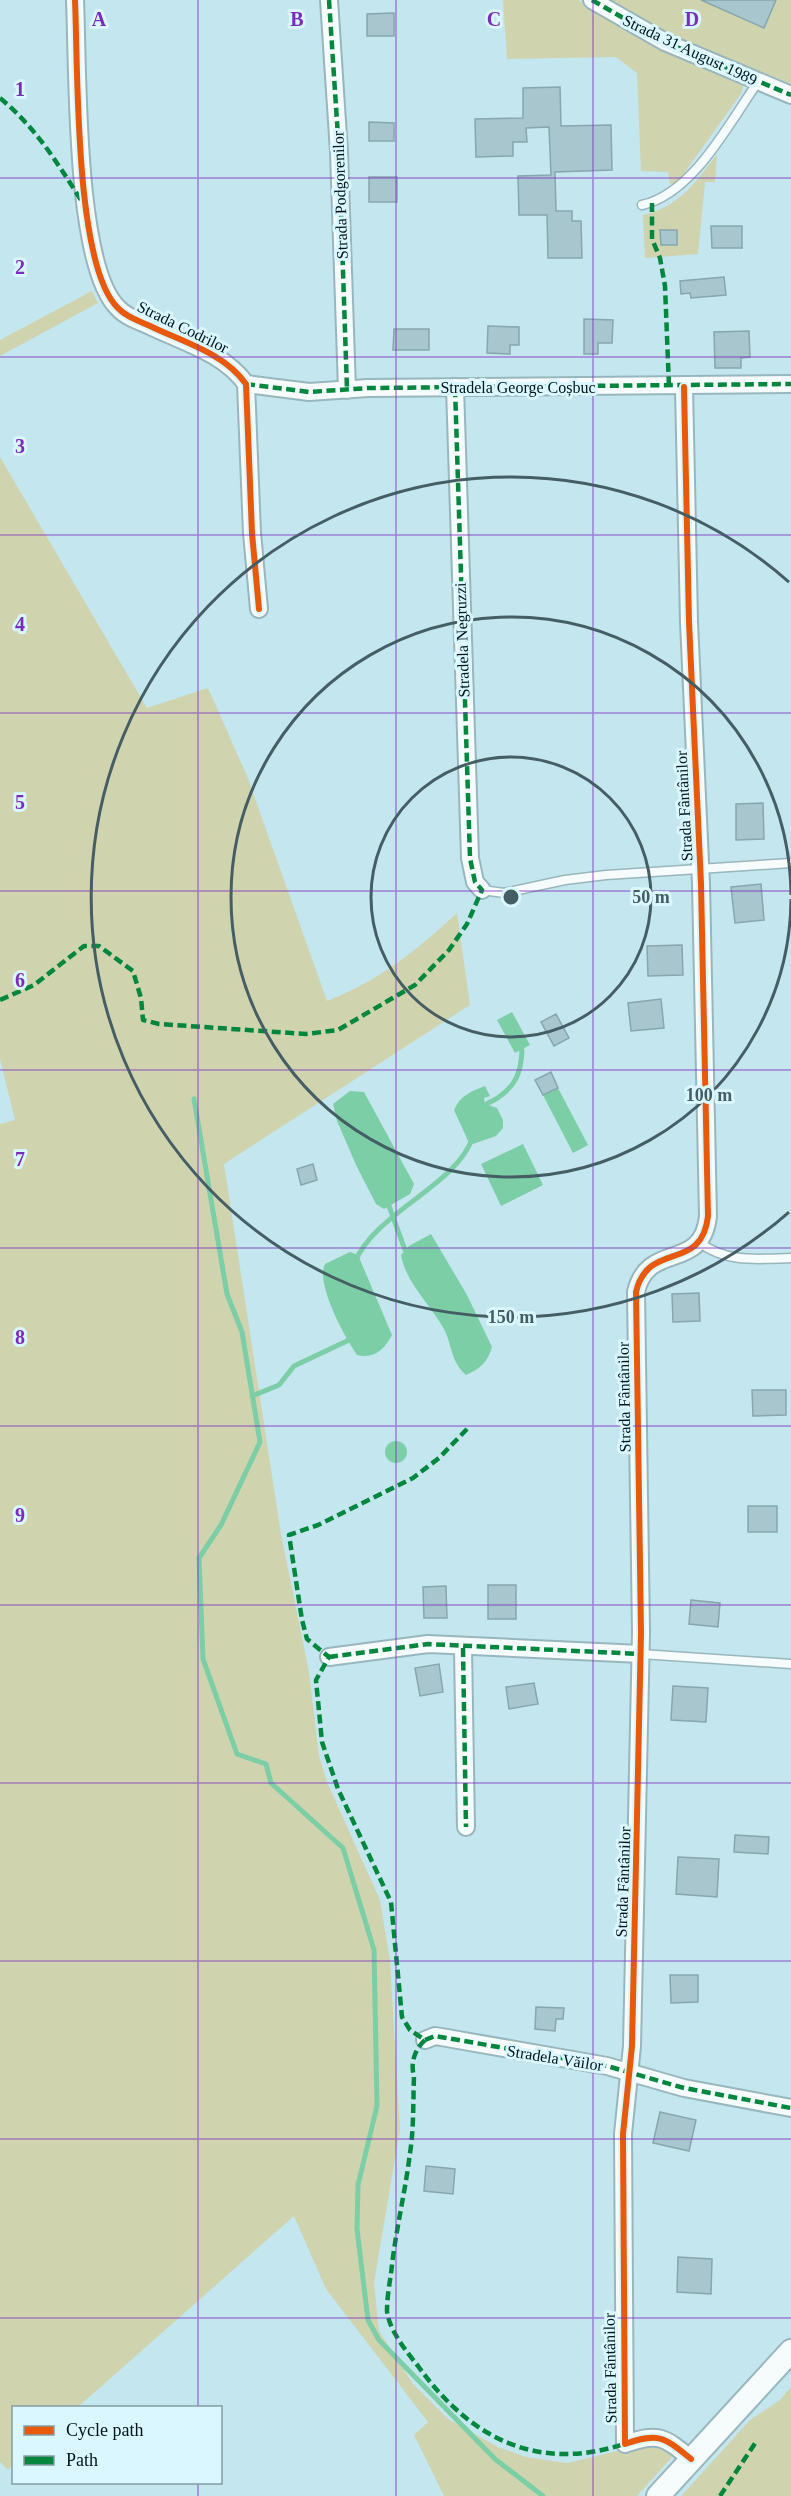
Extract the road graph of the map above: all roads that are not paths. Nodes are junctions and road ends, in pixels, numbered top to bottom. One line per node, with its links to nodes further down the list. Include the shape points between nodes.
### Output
1 (75, 0): 7 (street, Strada Codrilor, via 86,207 100,277 107,293 118,308 133,318 225,362)
2 (329, 0): 11 (street, Strada Podgorenilor)
3 (592, 0): 4 (street, Strada 31 August 1989, via 665,42)
4 (758, 82): 5 (street, Strada 31 August 1989); 6 (lane, via 686,181 657,202)
5 (791, 95)
6 (642, 205)
7 (246, 384): 11 (street, Stradela George Coșbuc, via 309,392); 12 (street)
8 (791, 386): 10 (street, Stradela George Coșbuc)
9 (455, 387): 10 (street, Stradela George Coșbuc); 11 (street, Stradela George Coșbuc); 15 (street, Stradela Negruzzi, via 470,858 475,882)
10 (684, 387): 14 (street, Strada Fântânilor)
11 (347, 390)
12 (259, 609)
13 (791, 863): 14 (lane)
14 (700, 870): 15 (lane, via 565,880 504,893); 16 (street, Strada Fântânilor, via 708,1216)
15 (482, 890)
16 (700, 1243): 17 (lane, via 726,1257); 19 (street, Strada Fântânilor, via 650,1266 639,1278 636,1292)
17 (791, 1258)
18 (463, 1648): 19 (street); 20 (street, via 428,1644); 22 (street)
19 (641, 1654): 21 (lane); 24 (street, Strada Fântânilor)
20 (329, 1657)
21 (791, 1664)
22 (466, 1827)
23 (425, 2040): 24 (street, Stradela Văilor, via 435,2036)
24 (630, 2072): 25 (street, Stradela Văilor, via 684,2088); 27 (street, Strada Fântânilor, via 623,2134 625,2444 648,2436 659,2437)
25 (791, 2108)
26 (791, 2351): 27 (main road)
27 (691, 2459): 28 (main road)
28 (658, 2496)

